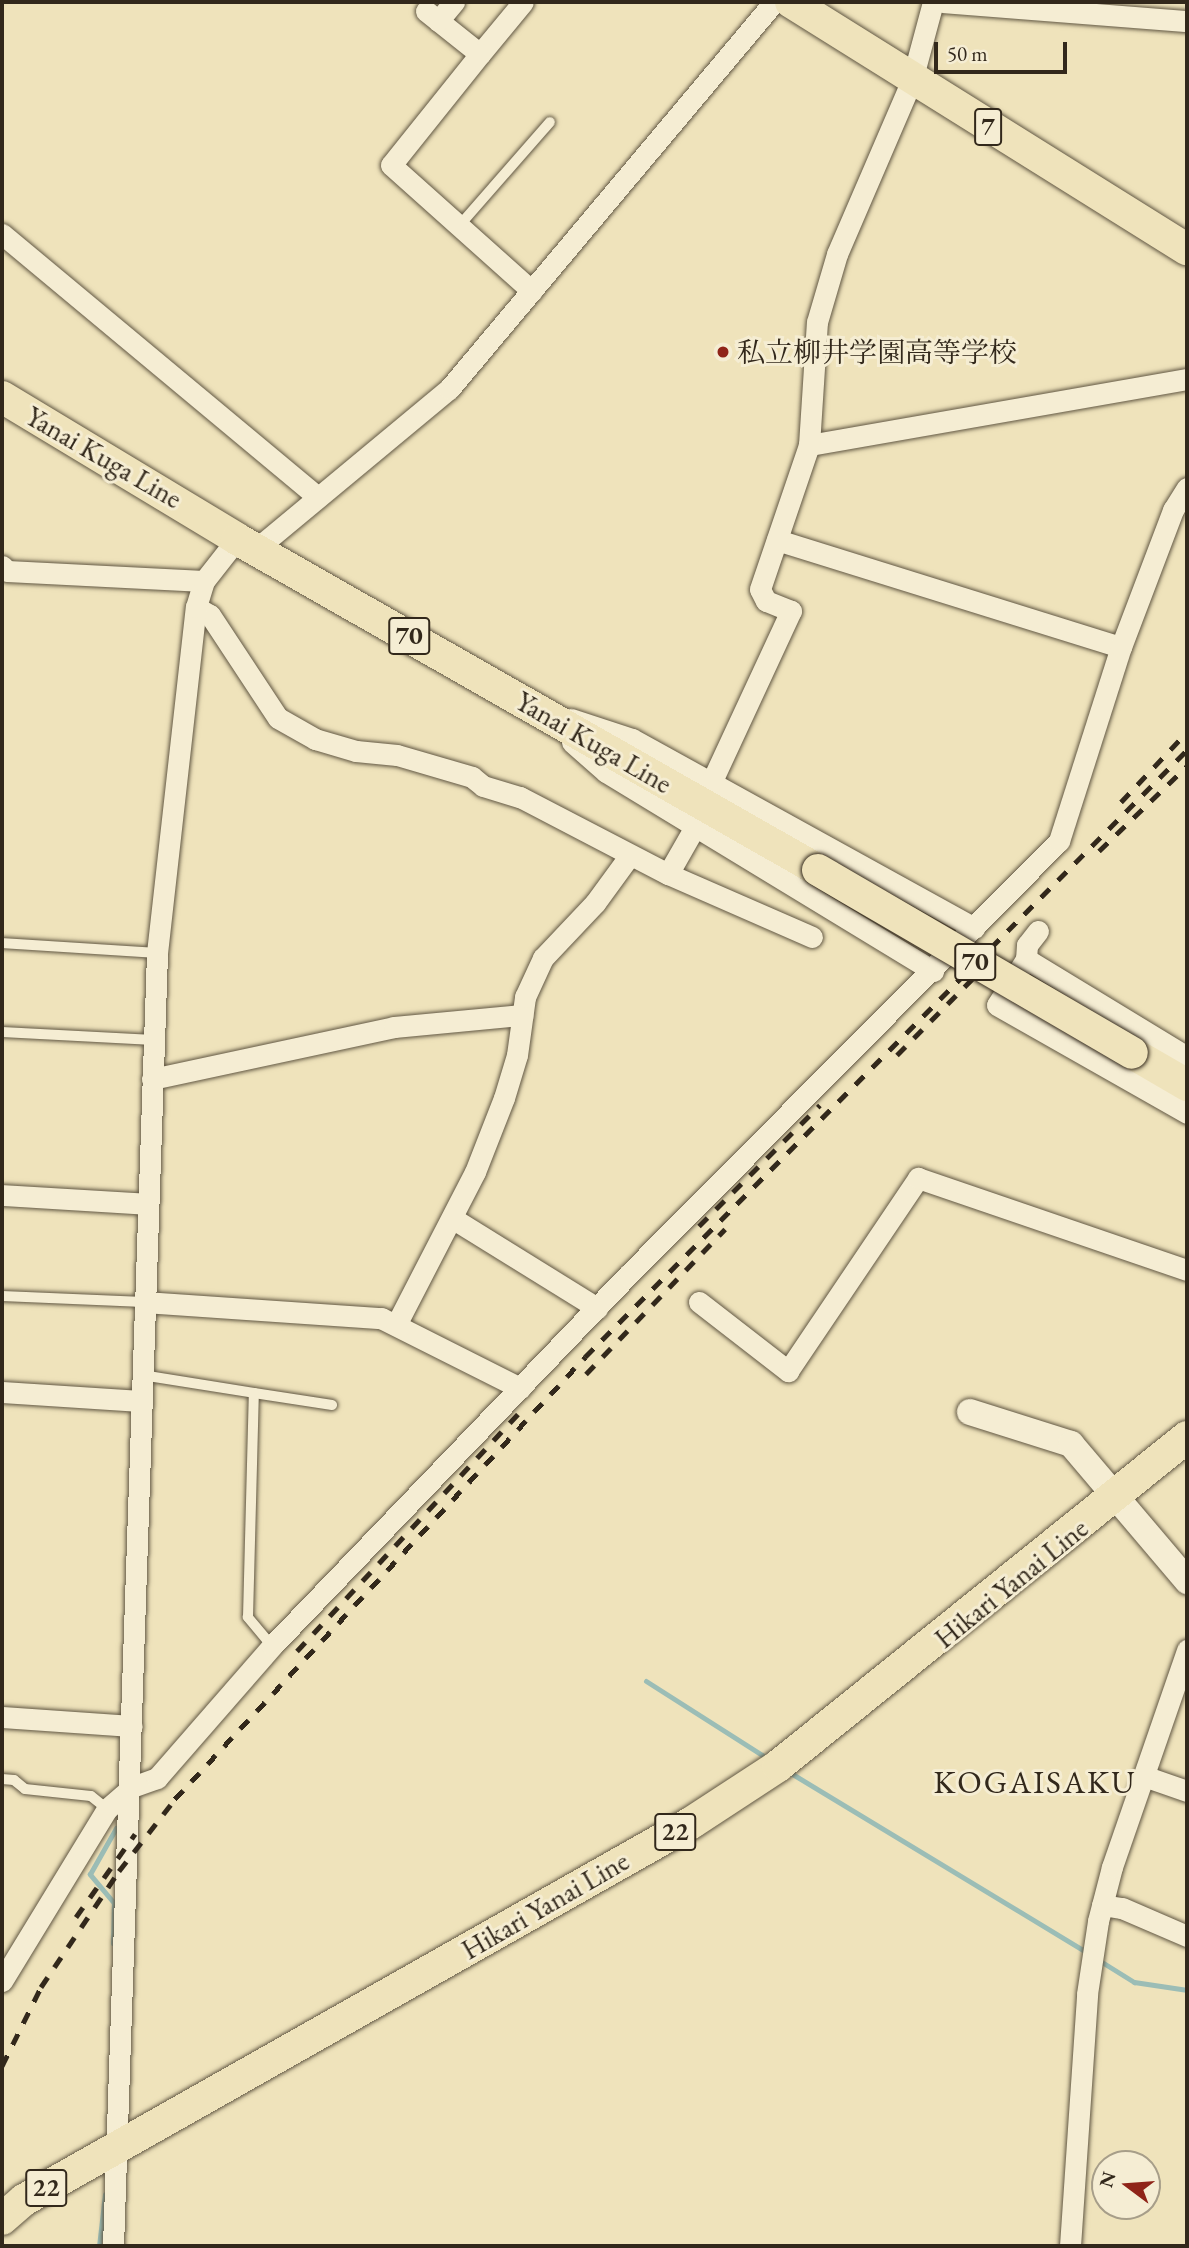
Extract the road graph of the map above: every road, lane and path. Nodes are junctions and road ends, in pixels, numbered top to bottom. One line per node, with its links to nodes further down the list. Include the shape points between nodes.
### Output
1 (454, 2): 9 (street, via 432,16)
2 (523, 2): 9 (street)
3 (774, 2): 15 (street)
4 (791, 2): 10 (main road, 7)
5 (933, 2): 10 (street)
6 (943, 2): 7 (street)
7 (1132, 9): 8 (street)
8 (1187, 21)
9 (480, 54): 12 (street, via 391,165)
10 (912, 80): 14 (main road, 7); 18 (street, via 837,254 817,322)
11 (550, 122): 12 (lane)
12 (459, 226): 15 (street)
13 (2, 234): 20 (street)
14 (1187, 249)
15 (532, 291): 20 (street, via 449,390)
16 (1187, 379): 18 (street)
17 (2, 397): 22 (main road, Yanai Kuga Line / 70)
18 (809, 445): 21 (street)
19 (1187, 488): 26 (street, via 1173,510)
20 (318, 497): 22 (street)
21 (777, 540): 26 (street); 28 (street, via 760,589 766,601 791,611)
22 (247, 544): 24 (street); 27 (main road, Yanai Kuga Line / 70)
23 (4, 571): 24 (street)
24 (204, 581): 25 (street)
25 (197, 607): 30 (street, via 210,615 278,718 315,739 472,776 483,786 520,797); 38 (street)
26 (1121, 647): 34 (street, via 1059,841)
27 (546, 715): 28 (street, via 583,721 632,740); 29 (street, via 606,772); 46 (main road, Yanai Kuga Line / 70, bridge)
28 (711, 783): 32 (street)
29 (696, 825): 31 (street); 33 (street)
30 (630, 855): 31 (street); 41 (street, via 543,958)
31 (668, 874): 36 (street)
32 (888, 881): 33 (street); 34 (street)
33 (862, 924): 40 (street)
34 (974, 928): 40 (street)
35 (1038, 931): 39 (street, via 1027,945)
36 (812, 937)
37 (2, 943): 38 (lane)
38 (157, 953): 43 (street)
39 (1026, 959): 44 (street); 47 (street, via 997,1005)
40 (933, 971): 55 (street)
41 (522, 1015): 45 (street, via 394,1027); 50 (street, via 517,1055 504,1098)
42 (2, 1032): 43 (lane)
43 (154, 1040): 45 (street)
44 (1187, 1058)
45 (152, 1079): 49 (street)
46 (1187, 1084)
47 (1187, 1114)
48 (2, 1195): 49 (street)
49 (148, 1204): 53 (street)
50 (452, 1218): 55 (street); 56 (street)
51 (1187, 1270): 54 (street, via 918,1178 788,1371)
52 (2, 1296): 53 (lane)
53 (144, 1301): 56 (street, via 381,1318); 57 (street)
54 (699, 1302)
55 (597, 1308): 58 (street)
56 (396, 1325): 58 (street)
57 (142, 1375): 60 (lane); 61 (street)
58 (520, 1388): 67 (street)
59 (2, 1392): 61 (street)
60 (254, 1393): 62 (lane); 67 (lane, via 248,1617)
61 (141, 1401): 70 (street)
62 (332, 1405)
63 (970, 1412): 65 (street, via 1071,1444)
64 (1187, 1437): 65 (main road, Hikari Yanai Line / 22)
65 (1118, 1496): 66 (street); 79 (main road, Hikari Yanai Line / 22, via 831,1727 691,1823)
66 (1187, 1581)
67 (272, 1646): 73 (street, via 157,1778)
68 (1187, 1650): 71 (street)
69 (2, 1717): 70 (street)
70 (132, 1726): 73 (street)
71 (1144, 1776): 74 (street); 76 (street)
72 (2, 1779): 75 (lane, via 25,1788 91,1796)
73 (131, 1787): 75 (street); 79 (street)
74 (1187, 1791)
75 (107, 1809): 78 (street)
76 (1102, 1905): 77 (street, via 1122,1908); 82 (street, via 1091,1959)
77 (1187, 1936)
78 (3, 1976)
79 (108, 2154): 80 (main road, Hikari Yanai Line / 22, via 23,2200); 81 (street)
80 (2, 2218)
81 (113, 2246)
82 (1070, 2246)

